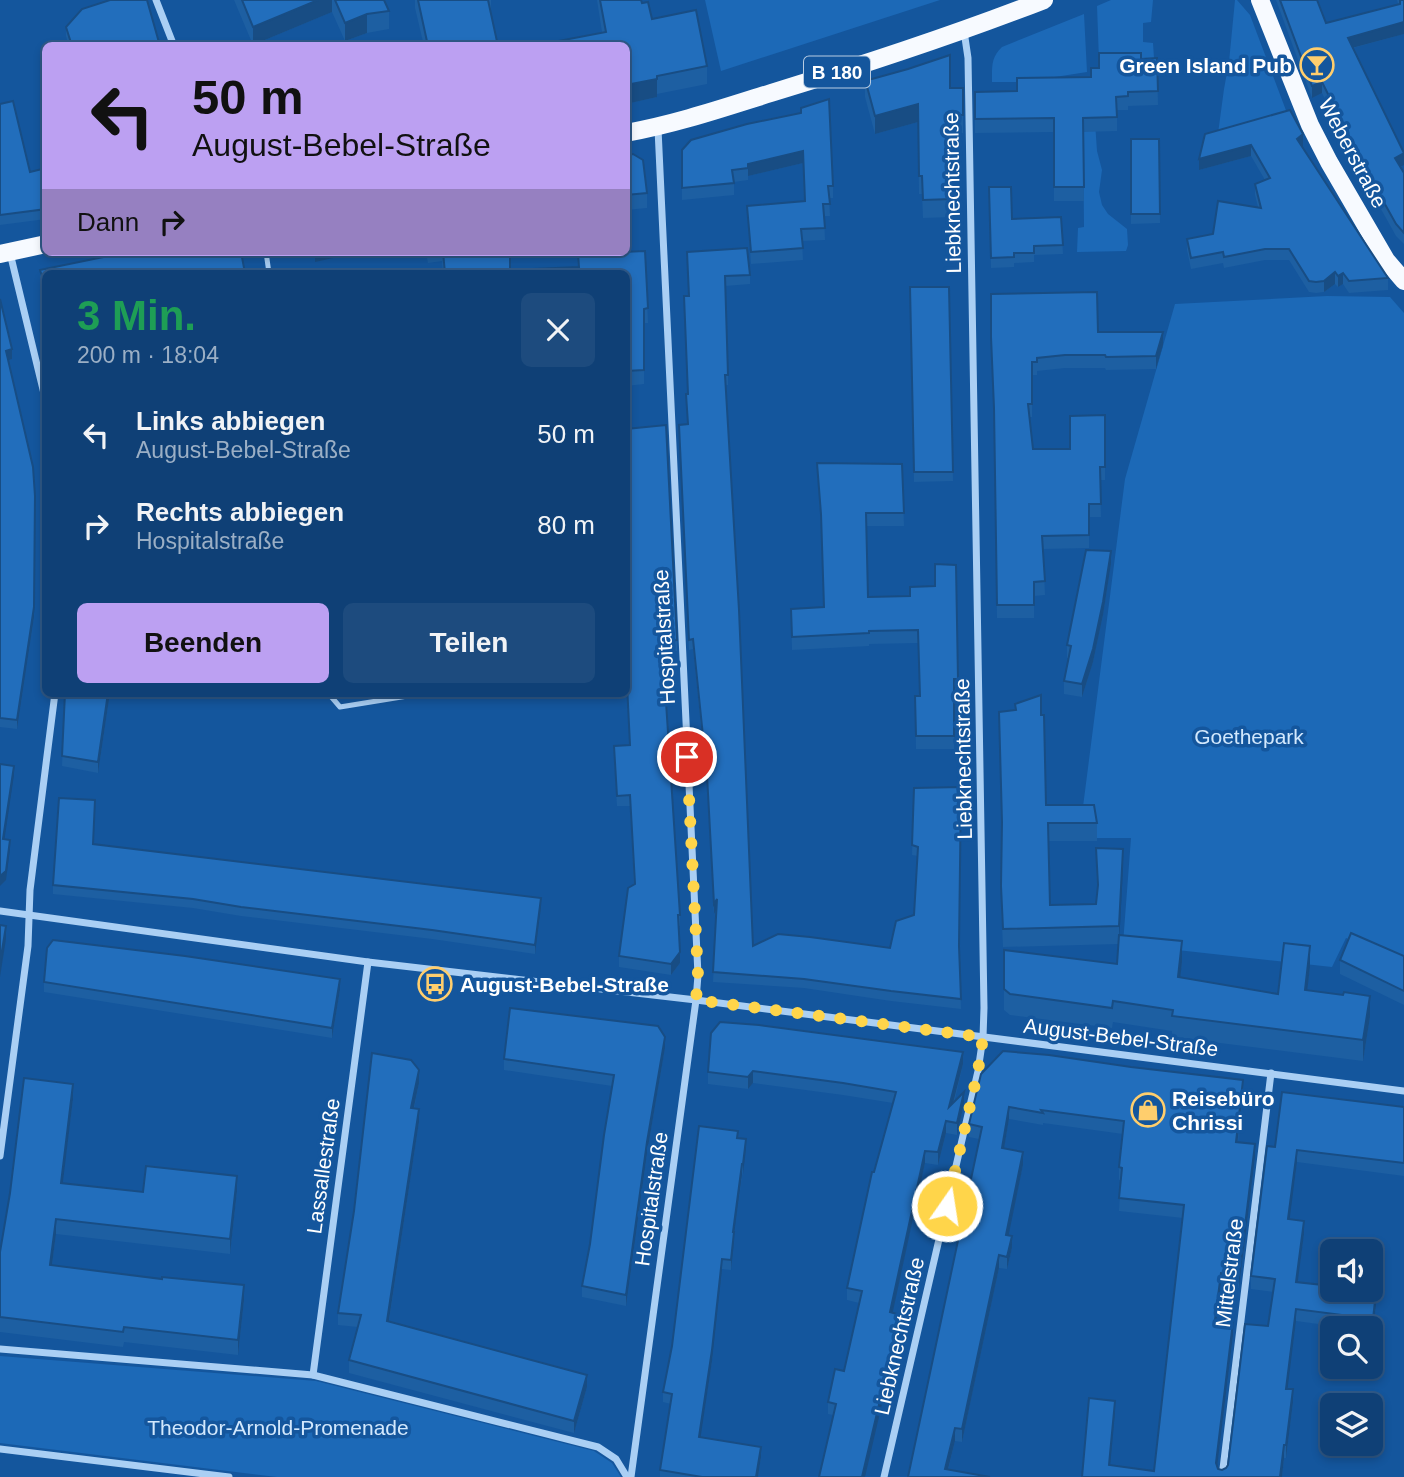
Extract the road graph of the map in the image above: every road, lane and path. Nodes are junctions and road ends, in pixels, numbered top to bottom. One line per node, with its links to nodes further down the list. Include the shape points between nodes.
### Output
1 (156, 0): 5 (street)
2 (1044, 0): 4 (main road, B 180)
3 (1260, 0): 10 (main road, Weberstraße, via 1310,125 1385,260)
4 (964, 30): 6 (main road, B 180); 19 (street, Liebknechtstraße)
5 (172, 42)
6 (658, 127): 7 (main road, B 180); 18 (street, Hospitalstraße)
7 (630, 132)
8 (42, 245): 9 (main road)
9 (5, 253): 11 (street)
10 (1404, 281)
11 (42, 387)
12 (54, 697): 16 (street)
13 (331, 697): 14 (lane, via 340,707)
14 (401, 697)
15 (0, 911): 16 (street, August-Bebel-Straße)
16 (29, 916): 17 (street, August-Bebel-Straße); 22 (street)
17 (368, 962): 18 (street, August-Bebel-Straße); 24 (street, Lassallestraße)
18 (696, 1000): 19 (street, August-Bebel-Straße); 27 (street, Hospitalstraße)
19 (983, 1037): 20 (street, August-Bebel-Straße); 28 (street, Liebknechtstraße)
20 (1271, 1073): 21 (street, August-Bebel-Straße); 29 (street, Mittelstraße)
21 (1404, 1091)
22 (0, 1156)
23 (0, 1349): 24 (street)
24 (313, 1375): 27 (street, via 598,1447 616,1459)
25 (0, 1449): 26 (street)
26 (229, 1477)
27 (629, 1477)
28 (884, 1477)
29 (1222, 1477)

